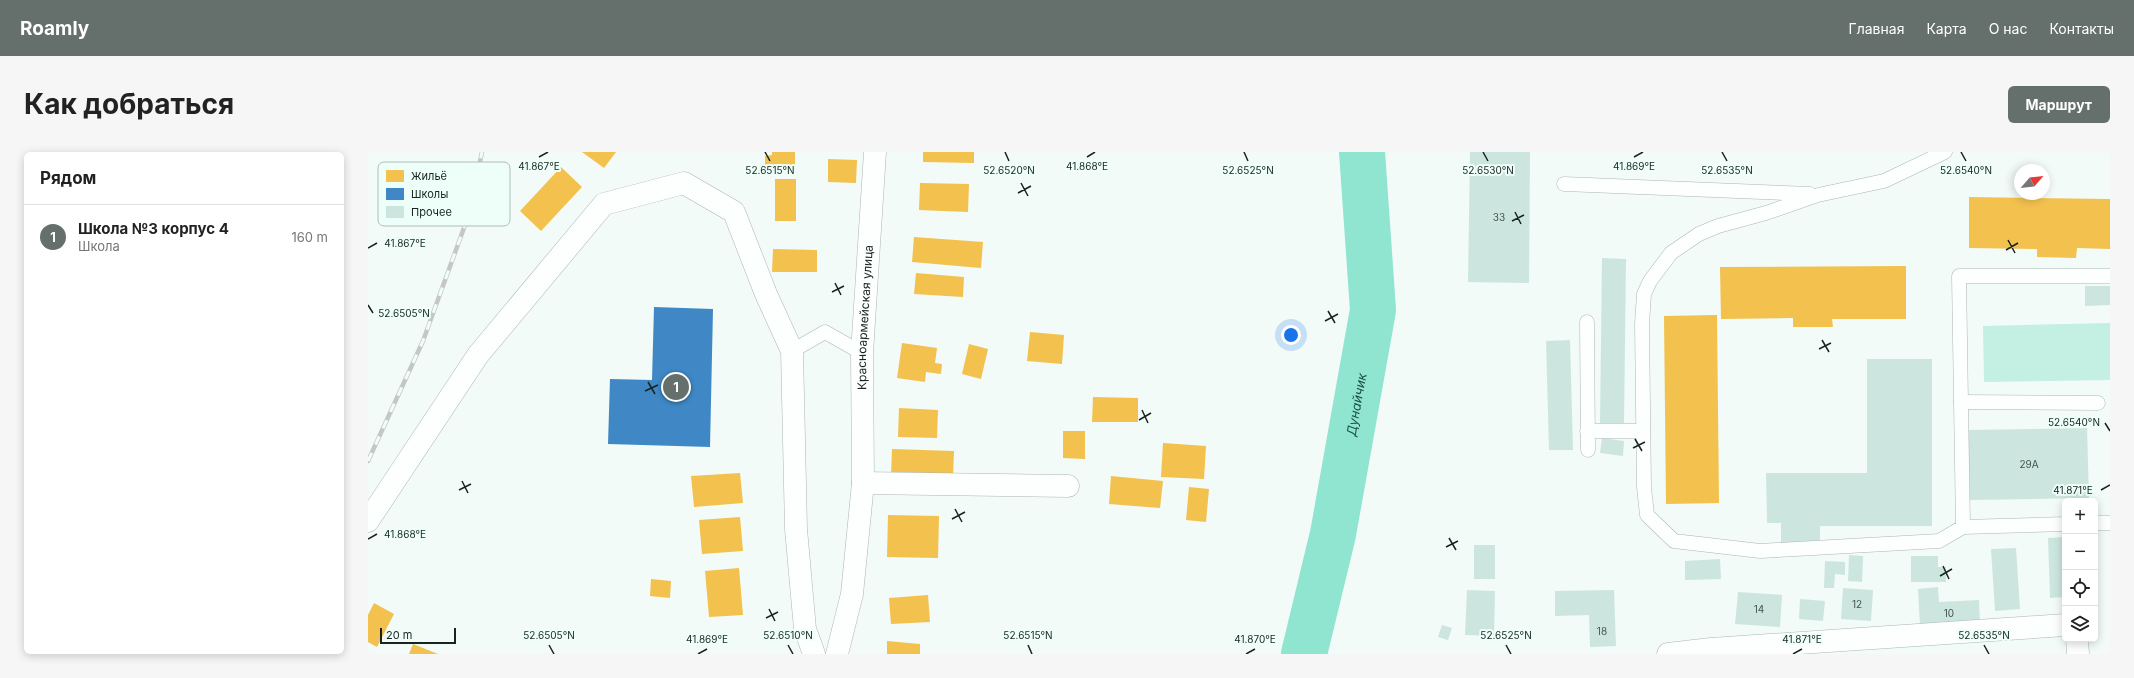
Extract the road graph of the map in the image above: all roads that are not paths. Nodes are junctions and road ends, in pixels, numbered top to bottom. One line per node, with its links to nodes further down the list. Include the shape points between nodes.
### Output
1 (875, 152): 8 (street, Красноармейская улица)
2 (1946, 152): 4 (lane, via 1884,182)
3 (1564, 184): 4 (lane)
4 (1818, 195): 12 (lane, via 1699,234 1671,253 1661,266 1644,294)
5 (2110, 276): 9 (lane, via 1959,276)
6 (1587, 322): 11 (lane)
7 (792, 352): 8 (lane, via 825,332); 16 (street, via 734,212 684,183 604,204 478,355); 23 (street, via 796,529 806,629)
8 (862, 353): 14 (street, Красноармейская улица)
9 (1961, 402): 10 (lane); 20 (lane)
10 (2098, 403)
11 (1587, 431): 12 (lane); 13 (lane)
12 (1643, 431): 20 (lane, via 1647,515 1674,541 1760,551 1939,541)
13 (1588, 450)
14 (863, 484): 15 (street); 24 (street, Красноармейская улица, via 852,594)
15 (1068, 486)
16 (368, 521)
17 (2098, 523): 18 (lane)
18 (2110, 523)
19 (2062, 524): 20 (lane)
20 (1963, 527)
21 (2062, 625): 25 (street)
22 (2077, 642): 26 (street)
23 (814, 654)
24 (837, 654)
25 (1668, 654)
26 (2078, 654)

